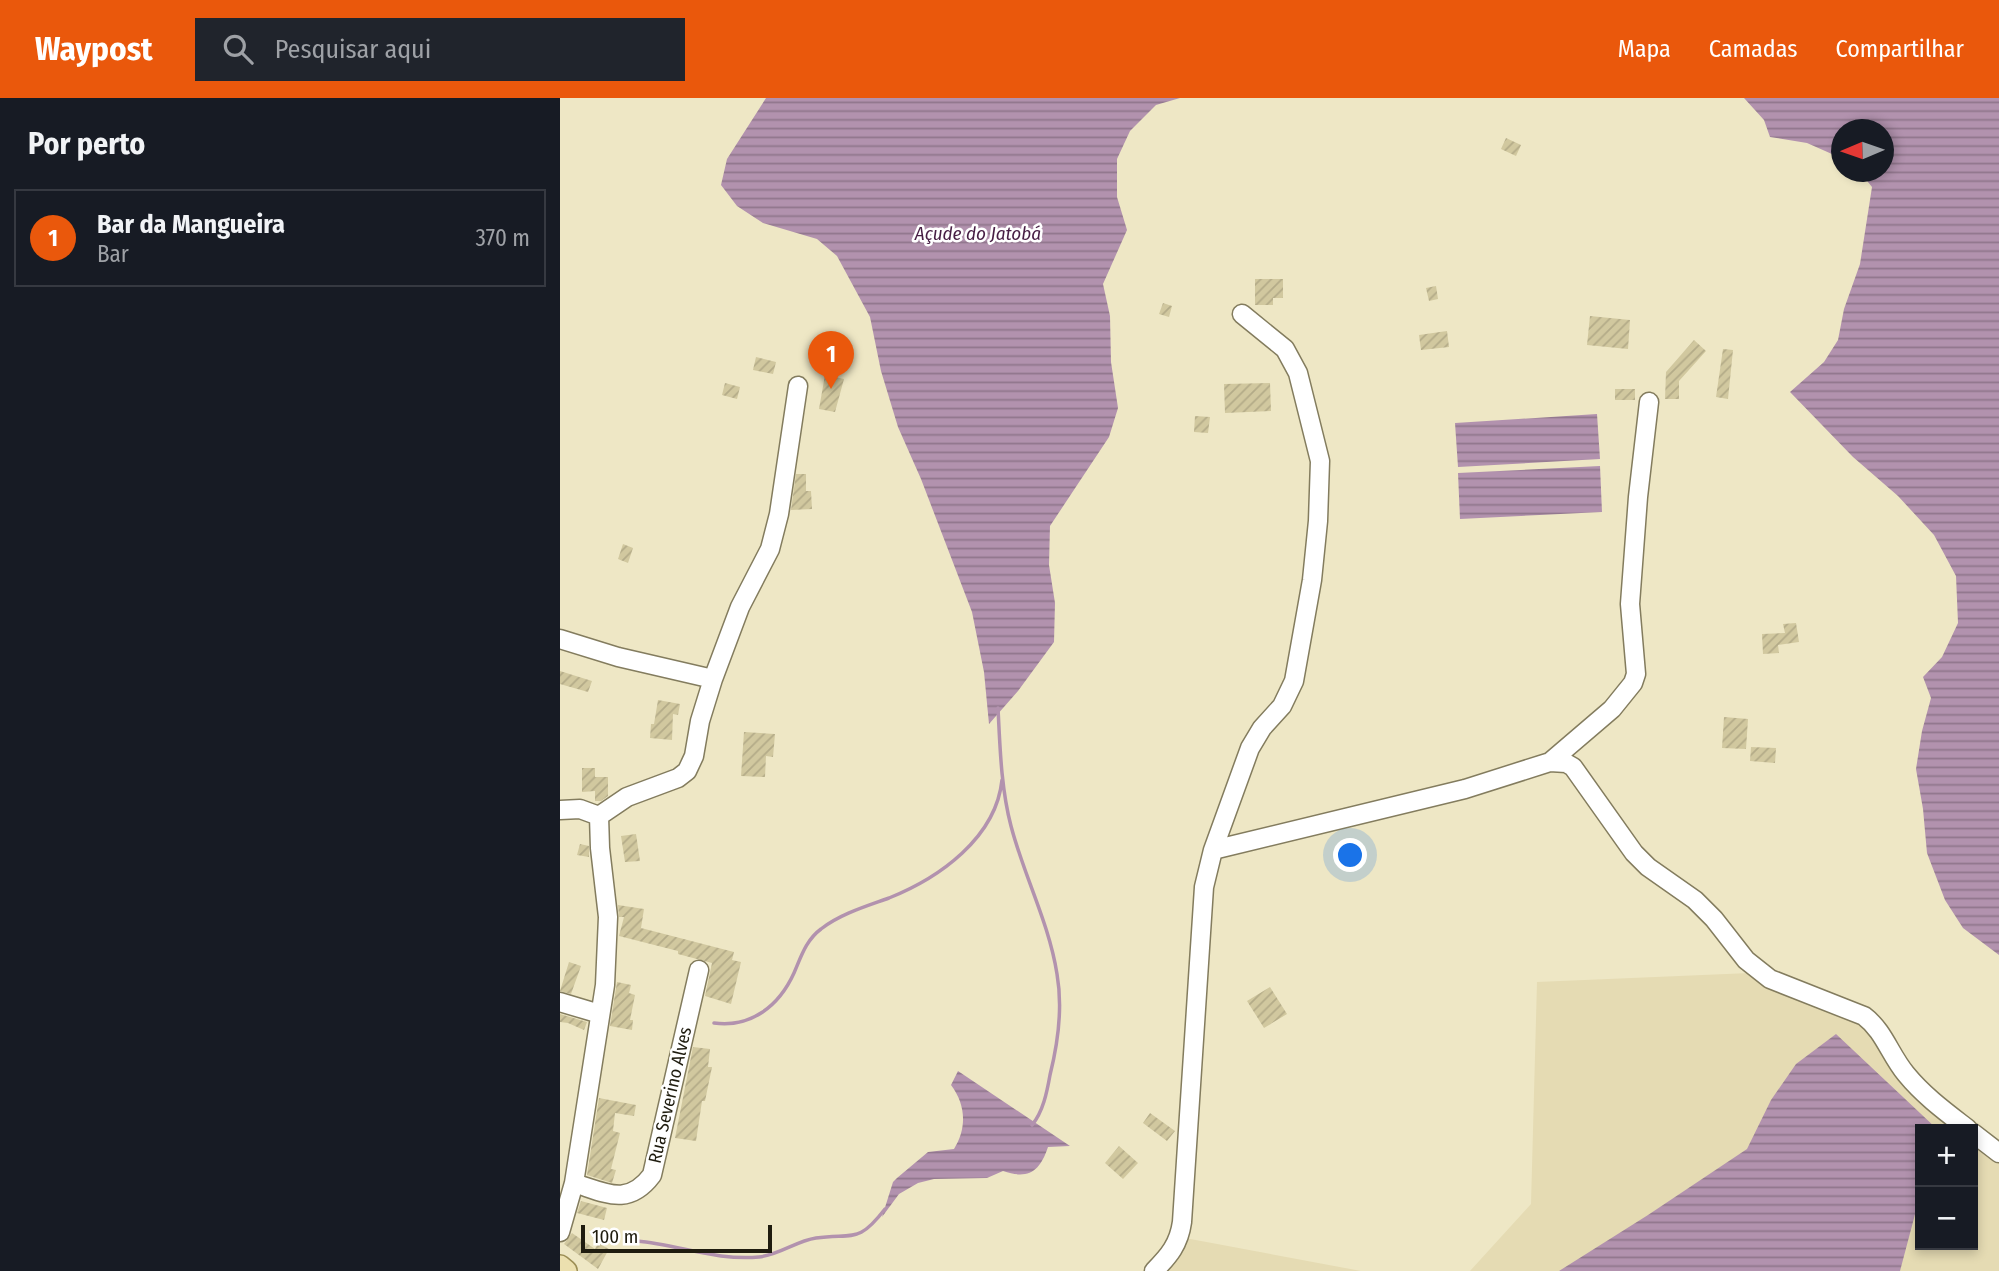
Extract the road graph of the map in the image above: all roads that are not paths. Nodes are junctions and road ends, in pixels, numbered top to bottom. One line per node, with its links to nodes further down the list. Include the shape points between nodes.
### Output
1 (1242, 314): 9 (street, via 1293,361 1320,461 1321,484 1294,681 1282,706 1250,748)
2 (798, 386): 5 (street, via 770,549 740,607)
3 (1650, 402): 6 (street, via 1630,604 1636,674 1612,709)
4 (560, 639): 5 (street)
5 (713, 679): 8 (street, via 687,771 627,797)
6 (1550, 762): 9 (street, via 1465,789); 13 (street, via 1566,763 1579,774 1634,853 1695,900 1756,970 1864,1016 1927,1098)
7 (560, 810): 8 (street, via 580,809)
8 (599, 816): 12 (street, via 608,917)
9 (1213, 850): 20 (street, via 1204,887 1180,1236)
10 (699, 970): 16 (street, Rua Severino Alves, via 652,1175 634,1194 621,1196)
11 (560, 1002): 12 (street)
12 (600, 1014): 16 (street)
13 (1961, 1124)
14 (1978, 1137): 15 (street)
15 (1999, 1153)
16 (574, 1183): 17 (street)
17 (560, 1232)
18 (560, 1266): 19 (main road)
19 (565, 1271)
20 (1154, 1271)

